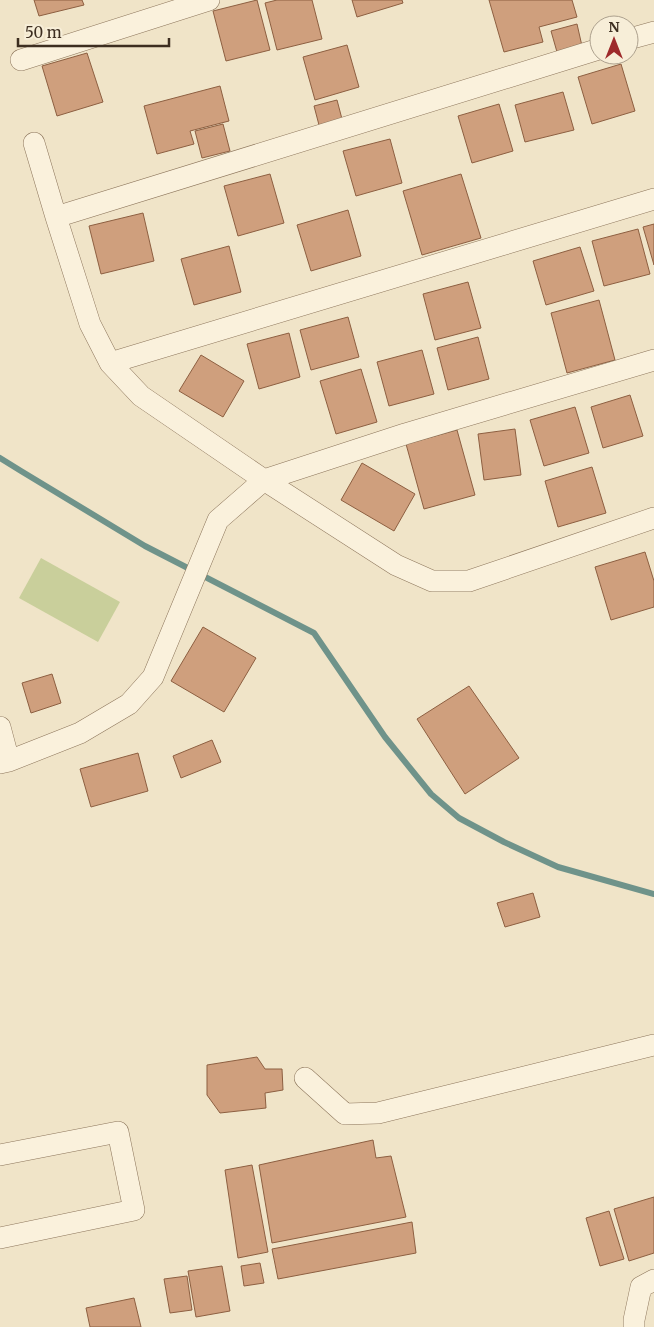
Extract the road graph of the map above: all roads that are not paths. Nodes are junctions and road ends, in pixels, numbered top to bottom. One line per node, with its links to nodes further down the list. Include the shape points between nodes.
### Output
1 (203, 1): 5 (street)
2 (654, 32): 3 (street)
3 (639, 37)
4 (589, 52): 8 (street)
5 (21, 60)
6 (34, 143): 8 (street)
7 (654, 199): 10 (street)
8 (56, 218): 10 (street, via 90,324)
9 (654, 360): 11 (street)
10 (110, 363): 11 (street, via 141,396)
11 (264, 480): 12 (street, via 396,565 432,581 469,581); 14 (street, via 218,520 153,677 129,704 80,733)
12 (654, 518)
13 (0, 727): 14 (street)
14 (4, 762)
15 (654, 1045): 16 (street, via 378,1113 345,1114)
16 (305, 1078)
17 (0, 1155): 18 (street, via 118,1132 134,1210)
18 (0, 1238)
19 (654, 1280): 20 (street, via 641,1287)
20 (634, 1327)

